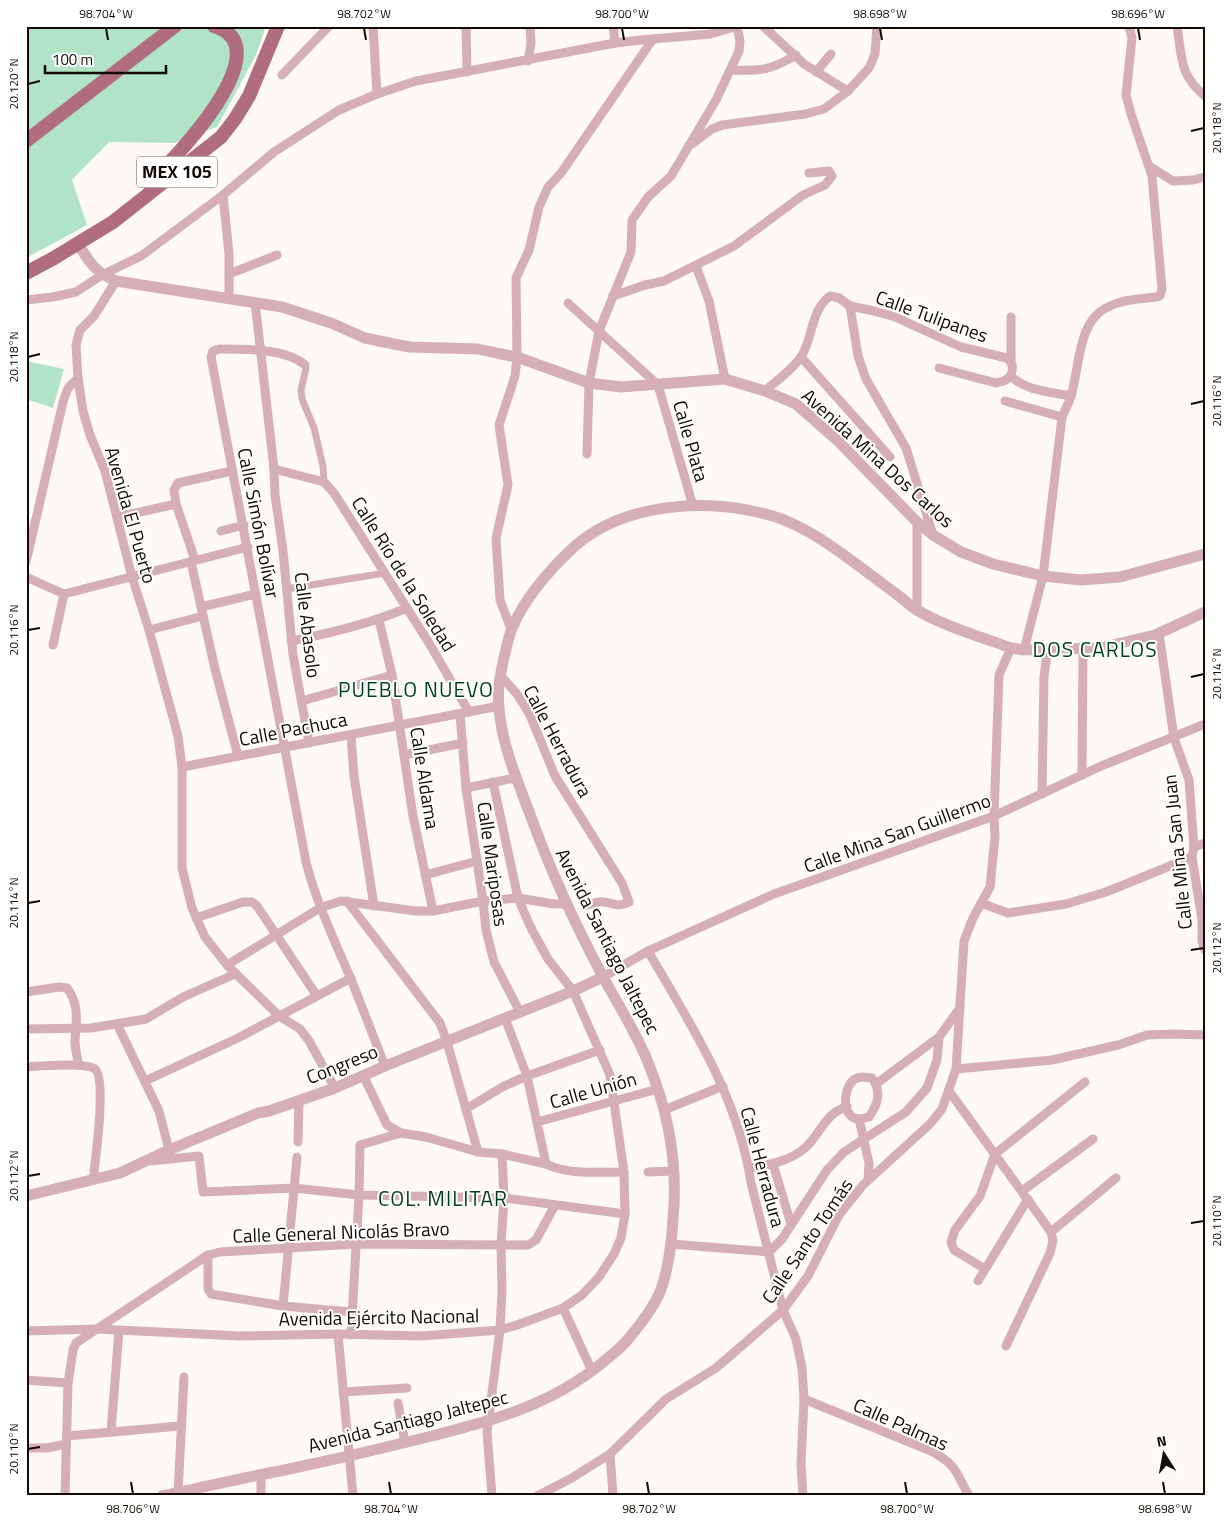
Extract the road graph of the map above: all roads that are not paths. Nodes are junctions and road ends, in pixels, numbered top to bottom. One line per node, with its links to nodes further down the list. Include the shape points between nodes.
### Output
1 (175, 26): 26 (main road)
2 (214, 26): 32 (main road, via 229,33 237,52 236,66 218,103 164,170 127,201)
3 (278, 26): 32 (main road, MEX 105, via 249,96 221,137)
4 (329, 26): 22 (street)
5 (373, 26): 24 (street)
6 (466, 26): 20 (street)
7 (530, 26): 18 (street)
8 (613, 26): 15 (street)
9 (737, 26): 14 (street, via 711,34); 19 (street, via 740,41)
10 (764, 26): 17 (street)
11 (877, 26): 23 (street, via 875,54 869,68)
12 (1129, 26): 28 (street, via 1132,38 1126,95)
13 (1177, 26): 25 (street, via 1184,73)
14 (653, 39): 15 (street); 49 (street, via 561,173 548,187 539,206 529,250 516,278)
15 (615, 43): 18 (street)
16 (831, 54): 21 (street)
17 (796, 55): 19 (street, via 767,70); 21 (street)
18 (528, 61): 20 (street)
19 (730, 70): 27 (street)
20 (468, 72): 24 (street, via 416,81)
21 (816, 72): 23 (street)
22 (282, 74)
23 (848, 91): 27 (street, via 824,109 712,129)
24 (377, 94): 31 (street, via 339,110 302,133)
25 (1205, 96)
26 (26, 141)
27 (686, 149): 40 (street, via 671,176 648,197 632,220 631,252)
28 (1149, 166): 30 (street, via 1173,181); 60 (street, via 1160,296 1129,299 1099,311 1086,331)
29 (809, 173): 35 (street, via 829,171 832,176 825,185 803,195 734,246)
30 (1205, 177)
31 (223, 195): 37 (street, via 230,254); 38 (street, via 141,256)
32 (113, 222): 33 (main road, MEX 105)
33 (78, 244): 36 (main road, MEX 105); 38 (street, Avenida Mina Dos Carlos, via 90,265)
34 (277, 255): 37 (street)
35 (696, 266): 40 (street, via 664,281); 56 (street, via 709,301)
36 (26, 273)
37 (229, 274): 41 (street)
38 (102, 275): 39 (street, Avenida Mina Dos Carlos); 42 (street, via 76,292)
39 (116, 281): 41 (street, Avenida Mina Dos Carlos); 55 (street, Avenida El Puerto, via 94,316 80,330 76,346)
40 (613, 296): 47 (street)
41 (228, 298): 43 (street, Avenida Mina Dos Carlos)
42 (26, 300)
43 (255, 302): 48 (street, Calle Abasolo); 49 (street, Avenida Mina Dos Carlos, via 282,307 365,338 410,347 478,349)
44 (568, 304): 47 (street)
45 (850, 306): 50 (street, Calle Tulipanes, via 839,298 830,296 825,300 812,324); 51 (street, Calle Tulipanes, via 895,317 961,347); 74 (street, via 858,356 880,405 906,448)
46 (1011, 317): 51 (street)
47 (599, 332): 57 (street); 58 (street)
48 (260, 349): 52 (street, via 299,360); 65 (street, Calle Abasolo); 66 (street, Calle Simón Bolívar, via 219,349 211,356)
49 (517, 357): 57 (street, Avenida Mina Dos Carlos); 92 (street, via 515,376 500,425 508,485 496,538 500,600)
50 (801, 357): 59 (street); 64 (street)
51 (1011, 361): 54 (street)
52 (305, 365): 67 (street, via 300,390 324,466)
53 (939, 368): 54 (street, via 996,383)
54 (1011, 376): 60 (street, via 1017,382 1040,390)
55 (78, 378): 70 (street, Avenida El Puerto, via 85,419 105,471); 76 (street, via 68,388 63,402)
56 (725, 379): 58 (street, Avenida Mina Dos Carlos); 59 (street, Avenida Mina Dos Carlos)
57 (589, 383): 58 (street, Avenida Mina Dos Carlos, via 621,387); 63 (street)
58 (658, 385): 69 (street, Calle Plata)
59 (765, 390): 71 (street, Avenida Mina Dos Carlos, via 796,404 837,440)
60 (1071, 396): 62 (street)
61 (1005, 401): 62 (street)
62 (1062, 417): 81 (street)
63 (587, 454)
64 (890, 458)
65 (274, 469): 67 (street); 84 (street, Calle Abasolo)
66 (232, 471): 68 (street, via 178,483 174,490); 72 (street, Calle Simón Bolívar)
67 (324, 482): 80 (street, Calle Río de la Soledad)
68 (176, 504): 70 (street); 78 (street)
69 (693, 506): 88 (street, Avenida Santiago Jaltepec, via 773,516 807,531); 92 (street, Avenida Santiago Jaltepec, via 634,516 604,526 583,540 548,572)
70 (117, 517): 83 (street, Avenida El Puerto)
71 (917, 522): 74 (street, Avenida Mina Dos Carlos); 88 (street)
72 (244, 525): 73 (street); 75 (street, Calle Simón Bolívar)
73 (222, 531)
74 (933, 535): 81 (street, Avenida Mina Dos Carlos, via 961,552 993,564)
75 (248, 547): 78 (street); 86 (street, Calle Simón Bolívar)
76 (28, 549): 79 (street)
77 (1205, 554): 81 (street, Avenida Mina Dos Carlos, via 1120,577 1080,580)
78 (193, 561): 83 (street); 89 (street)
79 (26, 562)
80 (385, 573): 84 (street); 87 (street, Calle Río de la Soledad)
81 (1043, 576): 100 (street)
82 (26, 577): 85 (street)
83 (132, 577): 85 (street); 93 (street, Avenida El Puerto)
84 (286, 589): 95 (street, Calle Abasolo)
85 (64, 594): 96 (street)
86 (256, 594): 89 (street); 112 (street, Calle Simón Bolívar)
87 (407, 608): 91 (street); 105 (street, Calle Río de la Soledad)
88 (917, 610): 97 (street, Avenida Santiago Jaltepec)
89 (202, 612): 93 (street); 114 (street)
90 (1205, 612): 94 (street, Avenida Santiago Jaltepec)
91 (379, 620): 95 (street); 101 (street, Calle Aldama)
92 (511, 629): 102 (street, Avenida Santiago Jaltepec)
93 (149, 630): 115 (street, Avenida El Puerto, via 178,736)
94 (1159, 634): 99 (street, Avenida Santiago Jaltepec); 109 (street, Calle Mina San Juan)
95 (291, 641): 103 (street, Calle Abasolo)
96 (53, 645)
97 (1011, 648): 100 (street, Avenida Santiago Jaltepec); 121 (street, Calle Santo Tomás, via 999,675)
98 (1048, 648): 99 (street, Avenida Santiago Jaltepec); 100 (street, Avenida Santiago Jaltepec); 120 (street, via 1044,676)
99 (1083, 649): 116 (street)
100 (1024, 650)
101 (392, 675): 103 (street); 107 (street, Calle Aldama)
102 (500, 675): 104 (street, Avenida Santiago Jaltepec); 131 (street, Calle Herradura, via 530,715 555,776 622,883 629,902 622,906 604,902)
103 (302, 700): 110 (street, Calle Abasolo)
104 (498, 706): 105 (street, Calle Pachuca); 117 (street, Avenida Santiago Jaltepec)
105 (465, 713): 107 (street, Calle Pachuca); 111 (street, Calle Mariposas)
106 (1205, 724): 109 (street, Calle Mina San Guillermo)
107 (400, 725): 108 (street, Calle Pachuca); 113 (street, Calle Aldama)
108 (351, 735): 110 (street, Calle Pachuca); 132 (street)
109 (1174, 738): 116 (street, Calle Mina San Guillermo); 123 (street, Calle Mina San Juan, via 1189,780)
110 (309, 743): 112 (street, Calle Pachuca)
111 (463, 743): 113 (street); 119 (street, Calle Mariposas)
112 (283, 748): 114 (street, Calle Pachuca); 133 (street, Calle Simón Bolívar, via 311,884)
113 (404, 755): 125 (street, Calle Aldama)
114 (238, 756): 115 (street, Calle Pachuca)
115 (182, 767): 135 (street, Avenida El Puerto, via 182,868)
116 (1082, 776): 120 (street, Calle Mina San Guillermo)
117 (515, 778): 118 (street); 130 (street, Avenida Santiago Jaltepec)
118 (493, 782): 119 (street); 126 (street, Avenida Ejército Nacional)
119 (466, 788): 124 (street, Calle Mariposas)
120 (1042, 794): 121 (street, Calle Mina San Guillermo)
121 (994, 816): 129 (street, Calle Santo Tomás, via 990,887); 139 (street, Calle Mina San Guillermo, via 774,894)
122 (1205, 843): 123 (street)
123 (1193, 852): 129 (street, via 1106,892 1066,904 1008,913); 136 (street, Calle Mina San Juan)
124 (477, 861): 125 (street); 128 (street, Calle Mariposas)
125 (425, 875): 134 (street, Calle Aldama)
126 (518, 898): 128 (street); 130 (street); 144 (street, Avenida Ejército Nacional, via 548,959)
127 (346, 901): 132 (street); 133 (street); 156 (street, via 440,1023)
128 (483, 901): 134 (street); 148 (street, Calle Mariposas, via 494,962)
129 (982, 903): 147 (street, Calle Santo Tomás, via 964,941)
130 (566, 904): 142 (street, Avenida Santiago Jaltepec)
131 (586, 905)
132 (374, 906): 134 (street)
133 (320, 908): 137 (street); 143 (street, Calle Simón Bolívar)
134 (433, 911)
135 (196, 918): 137 (street, via 252,902); 140 (street, Avenida El Puerto, via 204,937)
136 (1204, 919): 138 (street, Calle Mina San Juan, via 1202,941)
137 (276, 936): 140 (street); 146 (street)
138 (1205, 950)
139 (648, 951): 142 (street, Calle Mina San Guillermo); 167 (street, Calle Herradura, via 711,1058)
140 (227, 965): 141 (street, Avenida El Puerto)
141 (235, 974): 149 (street, Avenida El Puerto); 151 (street, via 183,997 146,1019)
142 (603, 977): 144 (street, Congreso); 169 (street, Avenida Santiago Jaltepec, via 638,1040)
143 (351, 978): 146 (street); 159 (street, Calle Simón Bolívar)
144 (573, 991): 148 (street, Congreso); 157 (street, Avenida Ejército Nacional)
145 (26, 992): 152 (street, via 67,988 74,997)
146 (317, 996): 149 (street)
147 (960, 1007): 155 (street); 161 (street, Calle Santo Tomás)
148 (520, 1012): 150 (street, Congreso)
149 (279, 1016): 164 (street); 168 (street, Avenida El Puerto, via 300,1029 309,1040)
150 (505, 1018): 156 (street, Congreso); 163 (street)
151 (118, 1024): 152 (street); 164 (street)
152 (77, 1027): 153 (street); 158 (street, via 75,1041)
153 (26, 1029)
154 (1205, 1035): 161 (street, via 1148,1035 1052,1060)
155 (939, 1037): 166 (street); 180 (street, via 937,1060 927,1088 906,1112)
156 (447, 1042): 159 (street, Congreso); 174 (street)
157 (600, 1050): 163 (street); 172 (street, Avenida Ejército Nacional, via 610,1075)
158 (79, 1065): 160 (street); 195 (street, via 95,1069 101,1084)
159 (385, 1066): 162 (street, Congreso)
160 (26, 1067)
161 (956, 1068): 170 (street, Calle Santo Tomás)
162 (363, 1076): 168 (street, Congreso); 178 (street, via 387,1125)
163 (527, 1076): 174 (street); 177 (street)
164 (145, 1082): 182 (street, via 159,1111)
165 (1085, 1082): 185 (street)
166 (876, 1084): 173 (street, via 872,1078 855,1079 846,1093); 176 (street, via 878,1100 874,1111 869,1117)
167 (723, 1086): 175 (street); 190 (street, Calle Herradura)
168 (335, 1088): 171 (street, Congreso)
169 (658, 1089): 172 (street, Calle Unión); 175 (street, Avenida Santiago Jaltepec)
170 (949, 1091): 185 (street); 196 (street, Calle Santo Tomás, via 942,1109 930,1124)
171 (299, 1100): 181 (street); 182 (street, Congreso, via 258,1113)
172 (614, 1101): 177 (street, Calle Unión); 192 (street, Avenida Ejército Nacional)
173 (847, 1108): 176 (street, via 852,1117); 189 (street, via 840,1109 824,1122 797,1154)
174 (466, 1109): 183 (street)
175 (664, 1110): 191 (street, Avenida Santiago Jaltepec, via 673,1147)
176 (859, 1119): 180 (street)
177 (537, 1122): 188 (street)
178 (401, 1133): 183 (street); 198 (street, via 360,1145)
179 (1093, 1139): 199 (street)
180 (863, 1141): 196 (street, via 869,1163); 204 (street, via 844,1152 827,1170)
181 (298, 1142)
182 (169, 1150): 187 (street, Congreso)
183 (478, 1152): 184 (street)
184 (502, 1154): 188 (street); 201 (street)
185 (995, 1154): 199 (street); 212 (street, via 980,1196 955,1230 951,1242 954,1250)
186 (297, 1157): 197 (street)
187 (145, 1162): 195 (street, Congreso); 197 (street, via 199,1156 203,1192)
188 (546, 1164): 192 (street, via 575,1171)
189 (774, 1164): 190 (street); 204 (street)
190 (749, 1168): 210 (street, Calle Herradura)
191 (674, 1171): 193 (street); 207 (street, Avenida Santiago Jaltepec)
192 (624, 1172): 203 (street, Avenida Ejército Nacional)
193 (648, 1172)
194 (1116, 1178): 205 (street)
195 (93, 1180): 200 (street, Congreso)
196 (868, 1180): 216 (street, Calle Santo Tomás, via 839,1215 808,1276)
197 (294, 1188): 198 (street); 209 (street)
198 (359, 1195): 201 (street); 206 (street)
199 (1025, 1195): 205 (street); 212 (street)
200 (26, 1196)
201 (504, 1198): 202 (street); 208 (street)
202 (555, 1205): 203 (street); 208 (street, Calle General Nicolás Bravo, via 533,1243)
203 (625, 1214): 215 (street, Avenida Ejército Nacional, via 621,1238 599,1277 582,1295)
204 (791, 1224): 210 (street)
205 (1051, 1232): 224 (street, via 1050,1253)
206 (356, 1244): 208 (street, Calle General Nicolás Bravo); 209 (street, Calle General Nicolás Bravo); 217 (street)
207 (671, 1244): 210 (street); 225 (street, Avenida Santiago Jaltepec, via 660,1292 644,1319 626,1343)
208 (501, 1245): 221 (street)
209 (290, 1247): 211 (street, Calle General Nicolás Bravo); 214 (street)
210 (769, 1252): 216 (street, Calle Herradura)
211 (208, 1255): 214 (street, via 210,1294); 218 (street, Calle General Nicolás Bravo)
212 (985, 1269): 213 (street)
213 (978, 1282)
214 (283, 1306): 217 (street)
215 (563, 1308): 221 (street, Avenida Ejército Nacional); 225 (street)
216 (784, 1310): 231 (street, Calle Herradura, via 796,1339); 239 (street, Calle Santo Tomás, via 716,1368 666,1399)
217 (353, 1312): 223 (street)
218 (97, 1329): 219 (street, Avenida Ejército Nacional); 220 (street, Avenida Ejército Nacional); 228 (street, Calle General Nicolás Bravo, via 76,1343)
219 (26, 1330)
220 (119, 1330): 222 (street, Avenida Ejército Nacional, via 240,1336); 235 (street)
221 (500, 1330): 223 (street, Avenida Ejército Nacional, via 422,1336); 233 (street)
222 (338, 1334): 223 (street, Avenida Ejército Nacional); 230 (street)
223 (351, 1335)
224 (1006, 1346)
225 (592, 1370): 233 (street, Avenida Santiago Jaltepec, via 539,1403)
226 (184, 1377): 234 (street)
227 (26, 1380): 228 (street)
228 (68, 1383): 236 (street, Calle General Nicolás Bravo)
229 (408, 1388): 230 (street)
230 (343, 1392): 240 (street)
231 (804, 1399): 250 (street, Calle Herradura); 251 (street, Calle Palmas, via 945,1459 954,1467)
232 (398, 1403): 237 (street)
233 (488, 1422): 237 (street, Avenida Santiago Jaltepec); 247 (street, via 486,1432)
234 (180, 1426): 235 (street); 242 (street)
235 (111, 1432): 236 (street)
236 (66, 1440): 238 (street, via 47,1448); 243 (street, Calle General Nicolás Bravo)
237 (405, 1443): 240 (street, Avenida Santiago Jaltepec)
238 (26, 1448)
239 (610, 1454): 248 (street, Calle Santo Tomás); 249 (street)
240 (348, 1457): 241 (street, Avenida Santiago Jaltepec); 246 (street)
241 (261, 1474): 242 (street, Avenida Santiago Jaltepec); 245 (street)
242 (178, 1492): 244 (street, Avenida Santiago Jaltepec)
243 (65, 1496)
244 (162, 1496)
245 (262, 1496)
246 (353, 1496)
247 (492, 1496)
248 (537, 1496)
249 (613, 1496)
250 (803, 1496)
251 (969, 1496)

